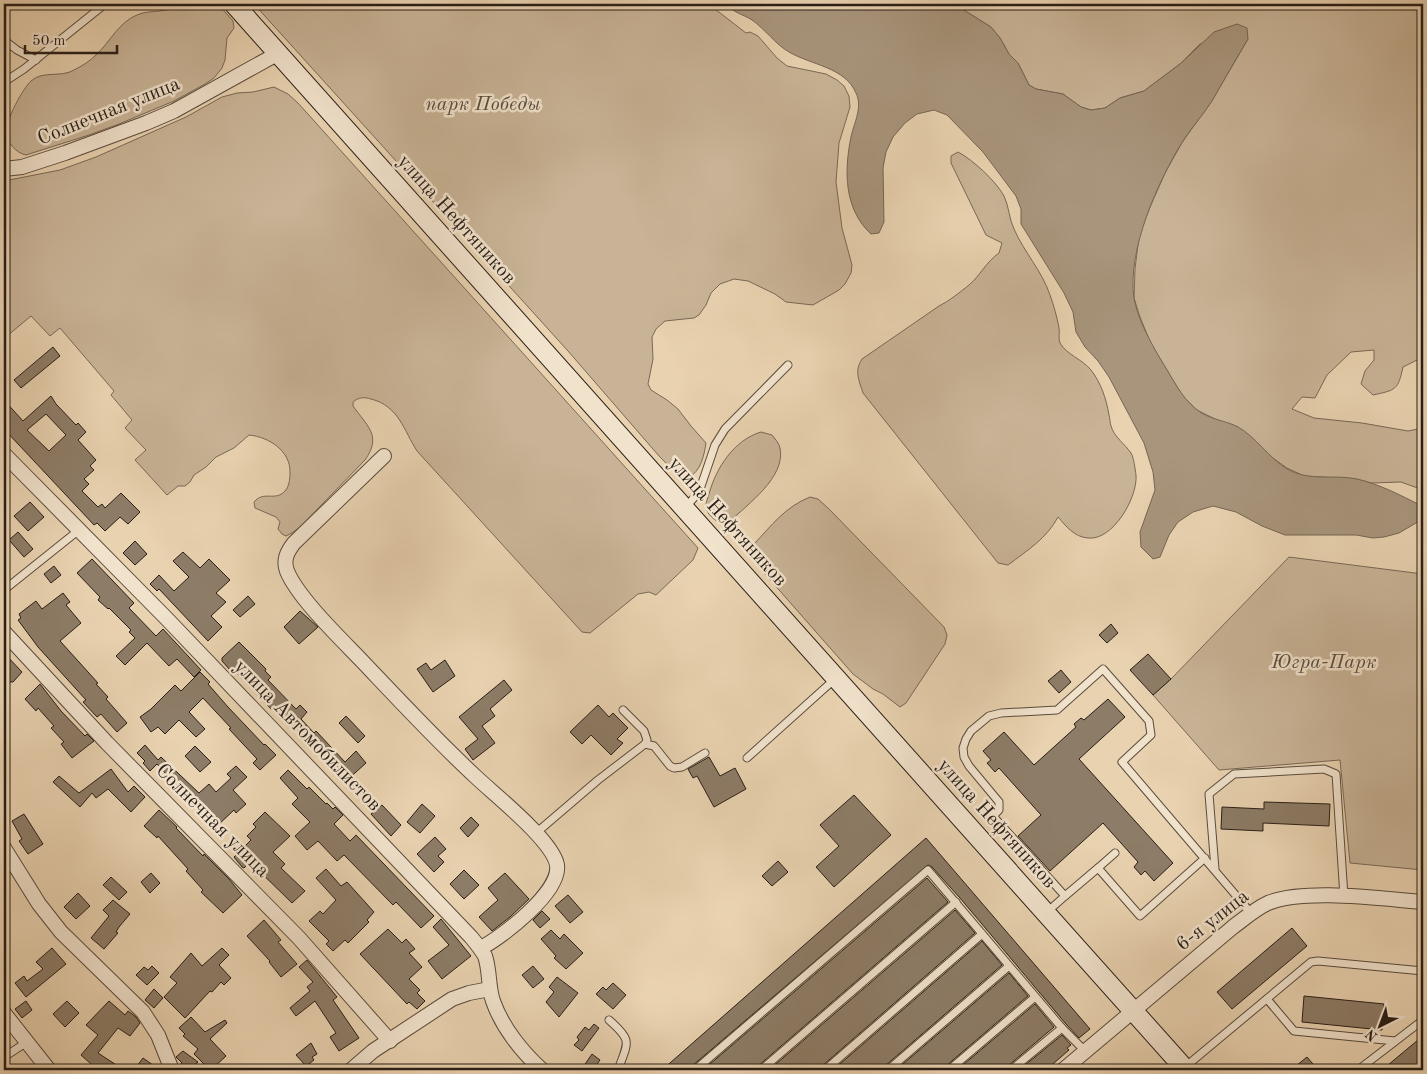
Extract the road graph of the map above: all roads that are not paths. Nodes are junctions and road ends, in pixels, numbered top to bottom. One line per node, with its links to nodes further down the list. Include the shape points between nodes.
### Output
1 (105, 4): 5 (lane)
2 (234, 4): 4 (street, улица Нефтяников)
3 (4, 40): 5 (lane)
4 (277, 54): 7 (street, Солнечная улица, via 146,123 22,167); 11 (street, улица Нефтяников)
5 (36, 60): 6 (lane)
6 (4, 82)
7 (4, 169)
8 (788, 365): 11 (lane, via 725,429 715,445 699,492)
9 (4, 454): 12 (street, улица Автомобилистов)
10 (384, 456): 20 (street, via 294,543 286,556 287,570 292,581 344,642 461,764)
11 (684, 508): 15 (street, улица Нефтяников)
12 (80, 530): 13 (lane); 33 (street, улица Автомобилистов)
13 (4, 590)
14 (4, 632): 45 (street, Солнечная улица, via 107,743 300,938)
15 (836, 678): 19 (lane); 30 (street, улица Нефтяников)
16 (623, 710): 17 (lane, via 647,735)
17 (645, 744): 18 (lane, via 654,746 674,768); 20 (lane)
18 (705, 753)
19 (747, 758)
20 (536, 833): 33 (street, via 557,864 555,882 522,917)
21 (4, 848): 52 (street, via 38,904 61,932 143,1012 158,1034)
22 (1114, 853): 24 (lane)
23 (1205, 858): 24 (lane, via 1140,916); 25 (lane); 26 (lane, via 1122,762 1151,736 1149,721 1103,669 1056,710 989,716 971,731 963,748 969,766 999,802 999,810 993,816)
24 (1098, 868): 26 (lane)
25 (1215, 869): 27 (lane, via 1209,794 1234,774 1324,769 1336,774); 31 (lane)
26 (1065, 896): 30 (lane)
27 (1344, 896): 29 (street, 6-я улица); 31 (street, 6-я улица, via 1281,899)
28 (956, 902): 32 (lane); 56 (lane, via 928,870); 57 (lane)
29 (1423, 902)
30 (1045, 913): 39 (street, улица Нефтяников)
31 (1252, 913): 39 (street, 6-я улица)
32 (982, 934): 34 (lane); 58 (lane)
33 (481, 948): 36 (street, улица Автомобилистов, via 486,958)
34 (1009, 966): 37 (lane); 59 (lane)
35 (1423, 971): 38 (lane, via 1311,962)
36 (490, 989): 45 (street, via 460,995); 54 (street, улица Автомобилистов, via 493,1002 510,1032)
37 (1035, 997): 43 (lane); 60 (lane)
38 (1267, 999): 46 (lane, via 1294,1032); 50 (lane)
39 (1133, 1011): 48 (street, 6-я улица); 50 (street, улица Нефтяников)
40 (4, 1012): 47 (street)
41 (609, 1020): 55 (lane, via 620,1030 627,1044)
42 (1420, 1023): 44 (lane); 46 (lane)
43 (1062, 1028): 48 (lane); 61 (lane)
44 (1423, 1032)
45 (390, 1040): 53 (street)
46 (1395, 1041): 63 (lane)
47 (27, 1042): 49 (lane); 51 (street)
48 (1085, 1051): 62 (street, 6-я улица)
49 (4, 1057)
50 (1181, 1067)
51 (49, 1070)
52 (172, 1070)
53 (351, 1070)
54 (542, 1070)
55 (618, 1070)
56 (695, 1070)
57 (761, 1070)
58 (825, 1070)
59 (888, 1070)
60 (949, 1070)
61 (1011, 1070)
62 (1062, 1070)
63 (1358, 1070)

